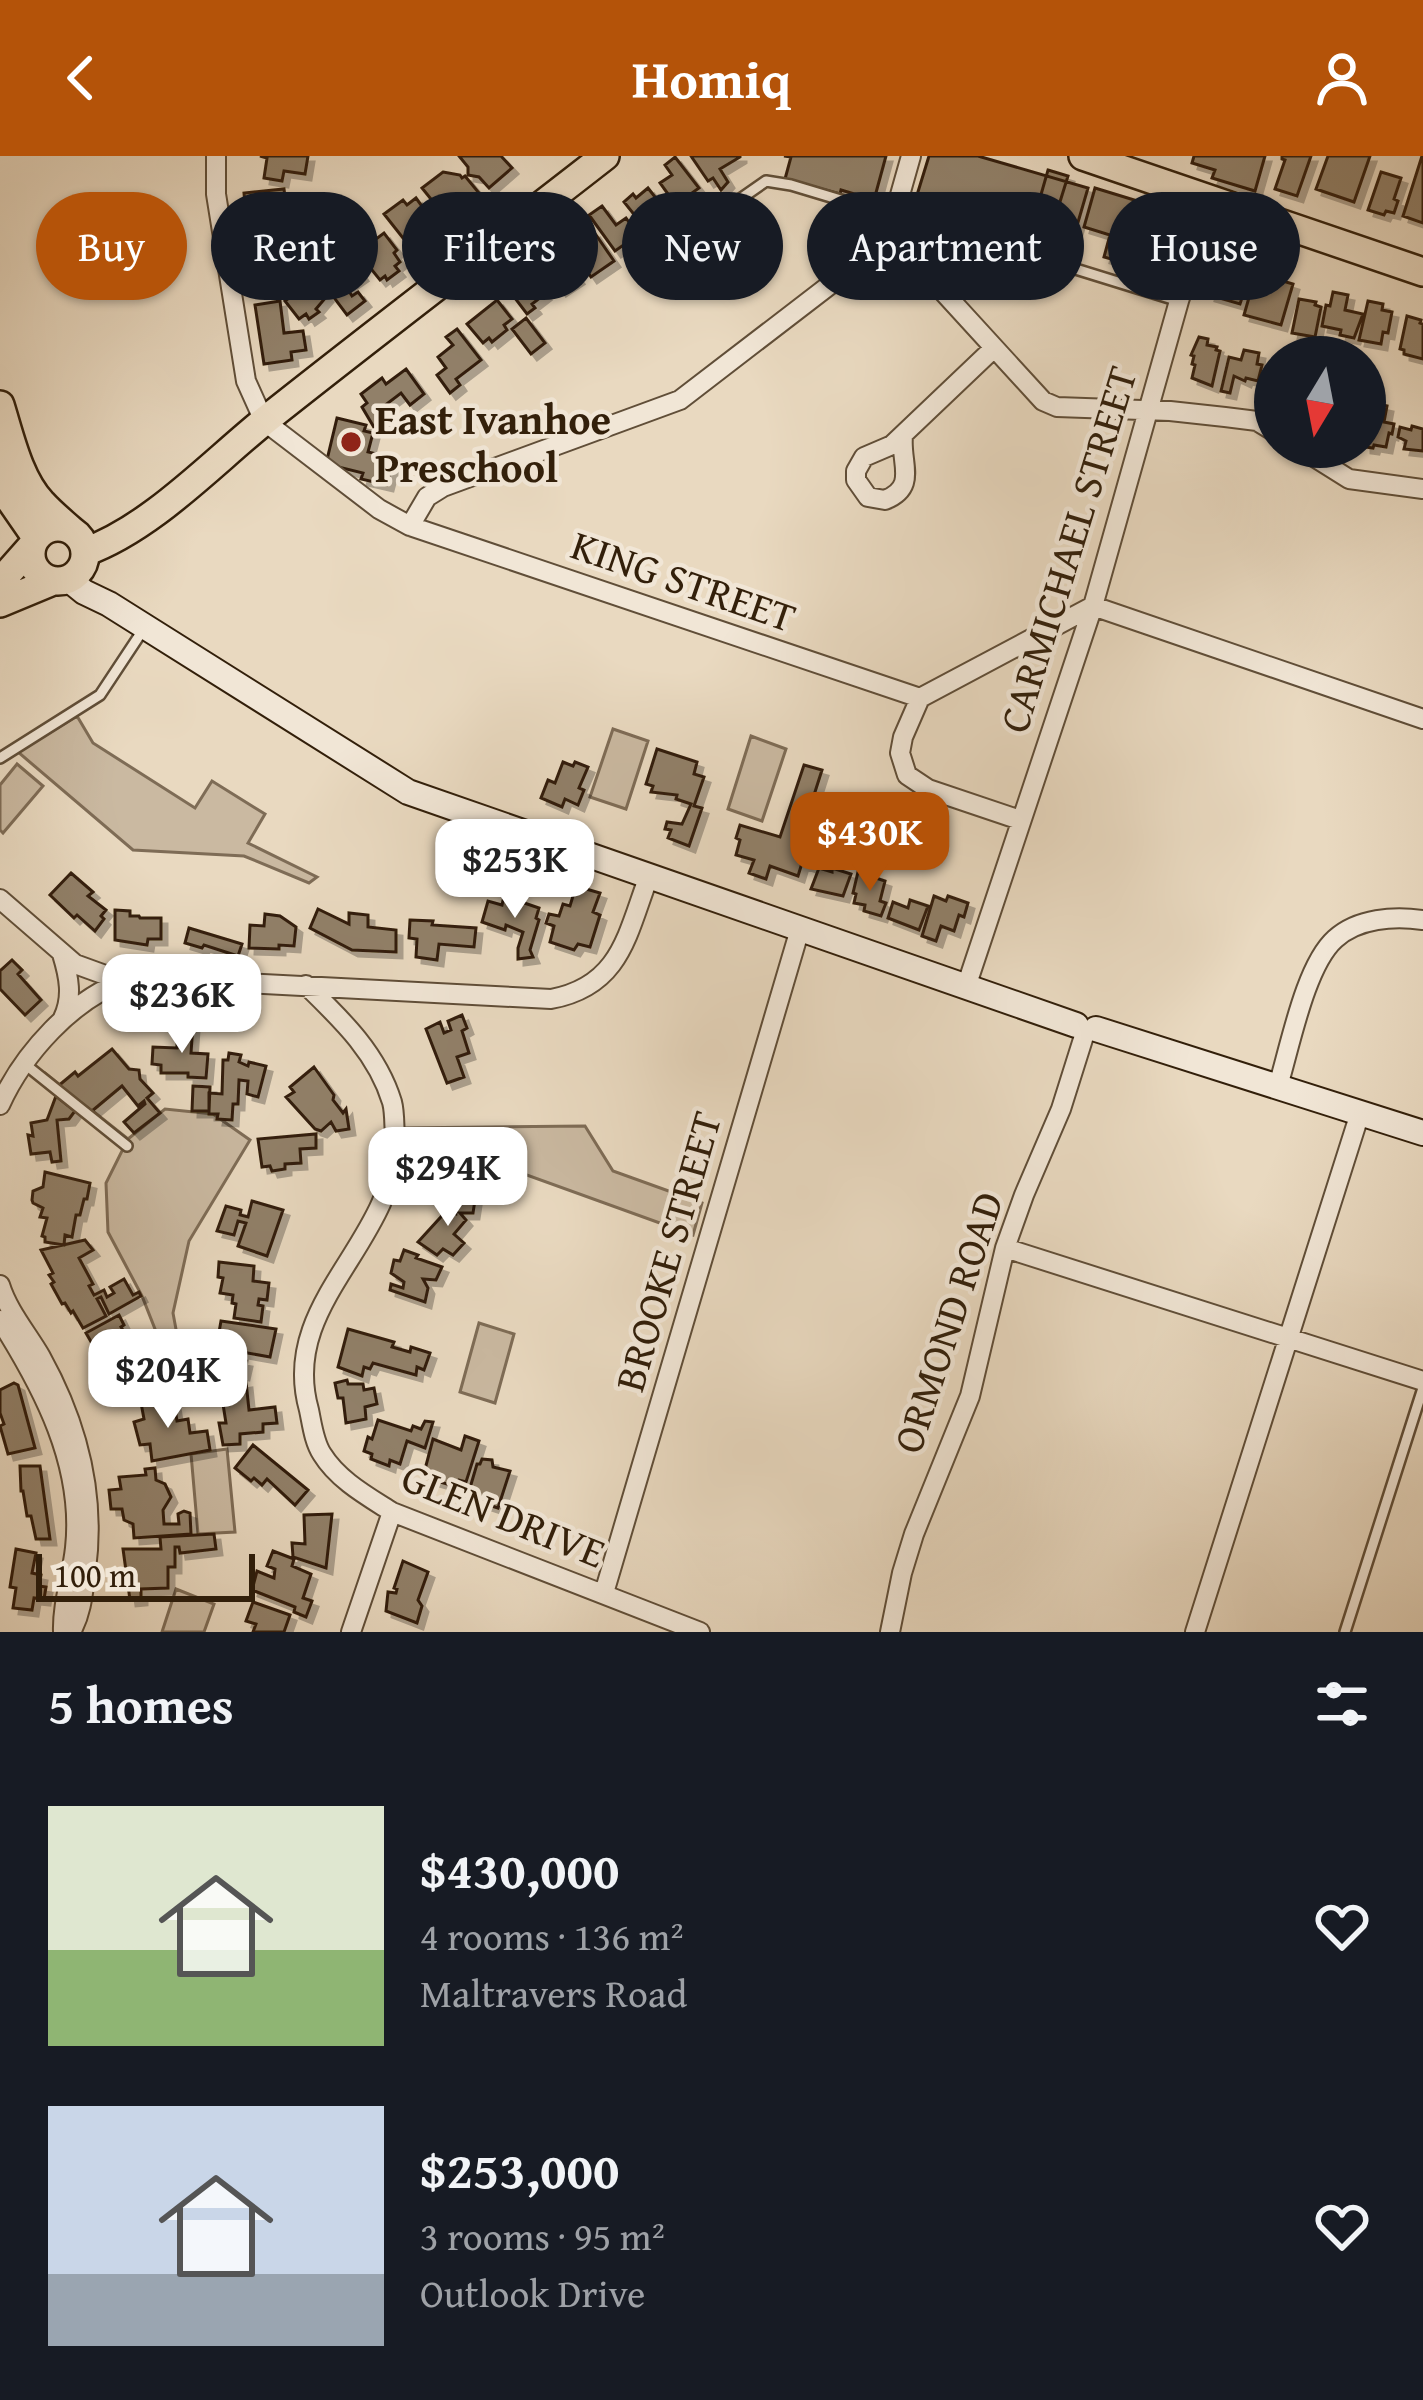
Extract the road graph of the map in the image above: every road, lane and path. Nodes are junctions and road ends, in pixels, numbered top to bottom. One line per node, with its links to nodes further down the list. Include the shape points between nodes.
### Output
1 (216, 156): 19 (street, via 246,381)
2 (605, 156): 19 (main road)
3 (911, 156): 7 (street)
4 (1082, 156): 8 (main road)
5 (751, 192): 6 (lane, via 766,182)
6 (820, 192)
7 (901, 192)
8 (1188, 192)
9 (1300, 230): 11 (main road)
10 (1084, 272): 14 (lane)
11 (1423, 272)
12 (810, 300): 25 (street, via 680,400 443,487)
13 (950, 300): 15 (street)
14 (1179, 301): 17 (street, CARMICHAEL STREET)
15 (994, 348): 17 (street, via 1043,401); 20 (street)
16 (0, 405): 24 (main road)
17 (1149, 411): 18 (street); 30 (street, CARMICHAEL STREET)
18 (1254, 421)
19 (264, 422): 25 (street, KING STREET); 27 (main road, via 153,513 103,526)
20 (903, 436)
21 (0, 446): 24 (main road)
22 (1331, 468): 23 (street, via 1349,479)
23 (1423, 488)
24 (17, 503): 26 (main road); 27 (main road)
25 (410, 526): 32 (street, KING STREET)
26 (34, 542): 27 (main road, via 52,527); 27 (main road, via 34,566 44,577); 28 (main road)
27 (73, 556): 29 (main road); 31 (street, via 109,604)
28 (0, 582)
29 (0, 603)
30 (1093, 606): 32 (street); 33 (street); 35 (street, CARMICHAEL STREET)
31 (145, 627): 34 (lane, via 100,695); 36 (street, via 408,791)
32 (920, 698): 35 (street, via 900,753 907,776)
33 (1423, 719)
34 (0, 758)
35 (1020, 820): 43 (street, CARMICHAEL STREET)
36 (650, 876): 39 (street); 44 (street, via 620,955 574,994)
37 (0, 899): 40 (street)
38 (1423, 920): 49 (street, via 1395,916 1335,939 1313,969)
39 (800, 929): 43 (street); 60 (street, BROOKE STREET)
40 (62, 954): 41 (street, via 91,972); 45 (street, via 70,1000)
41 (137, 977): 42 (street); 45 (street)
42 (306, 985): 44 (street); 46 (street, GLEN DRIVE)
43 (966, 987): 47 (street)
44 (372, 990): 46 (street, via 358,1001)
45 (62, 1018): 48 (street)
46 (350, 1029): 59 (street, GLEN DRIVE, via 393,1105 395,1156 379,1212 319,1308 304,1349 302,1388 320,1453)
47 (1085, 1030): 49 (street); 54 (street, ORMOND ROAD)
48 (26, 1065): 50 (street); 53 (lane)
49 (1278, 1086): 51 (street)
50 (3, 1092)
51 (1360, 1113): 52 (street); 57 (street)
52 (1423, 1133)
53 (127, 1146)
54 (1005, 1248): 57 (street); 64 (street, ORMOND ROAD, via 970,1396 914,1534)
55 (0, 1285): 61 (street, via 70,1418 87,1486 81,1613)
56 (0, 1320): 61 (street, via 43,1390 69,1469 76,1545)
57 (1288, 1339): 58 (street); 65 (street)
58 (1423, 1384): 66 (lane)
59 (392, 1512): 60 (street, GLEN DRIVE); 62 (street)
60 (604, 1593): 63 (street, GLEN DRIVE)
61 (67, 1632)
62 (351, 1632)
63 (700, 1632)
64 (890, 1632)
65 (1195, 1632)
66 (1345, 1632)

